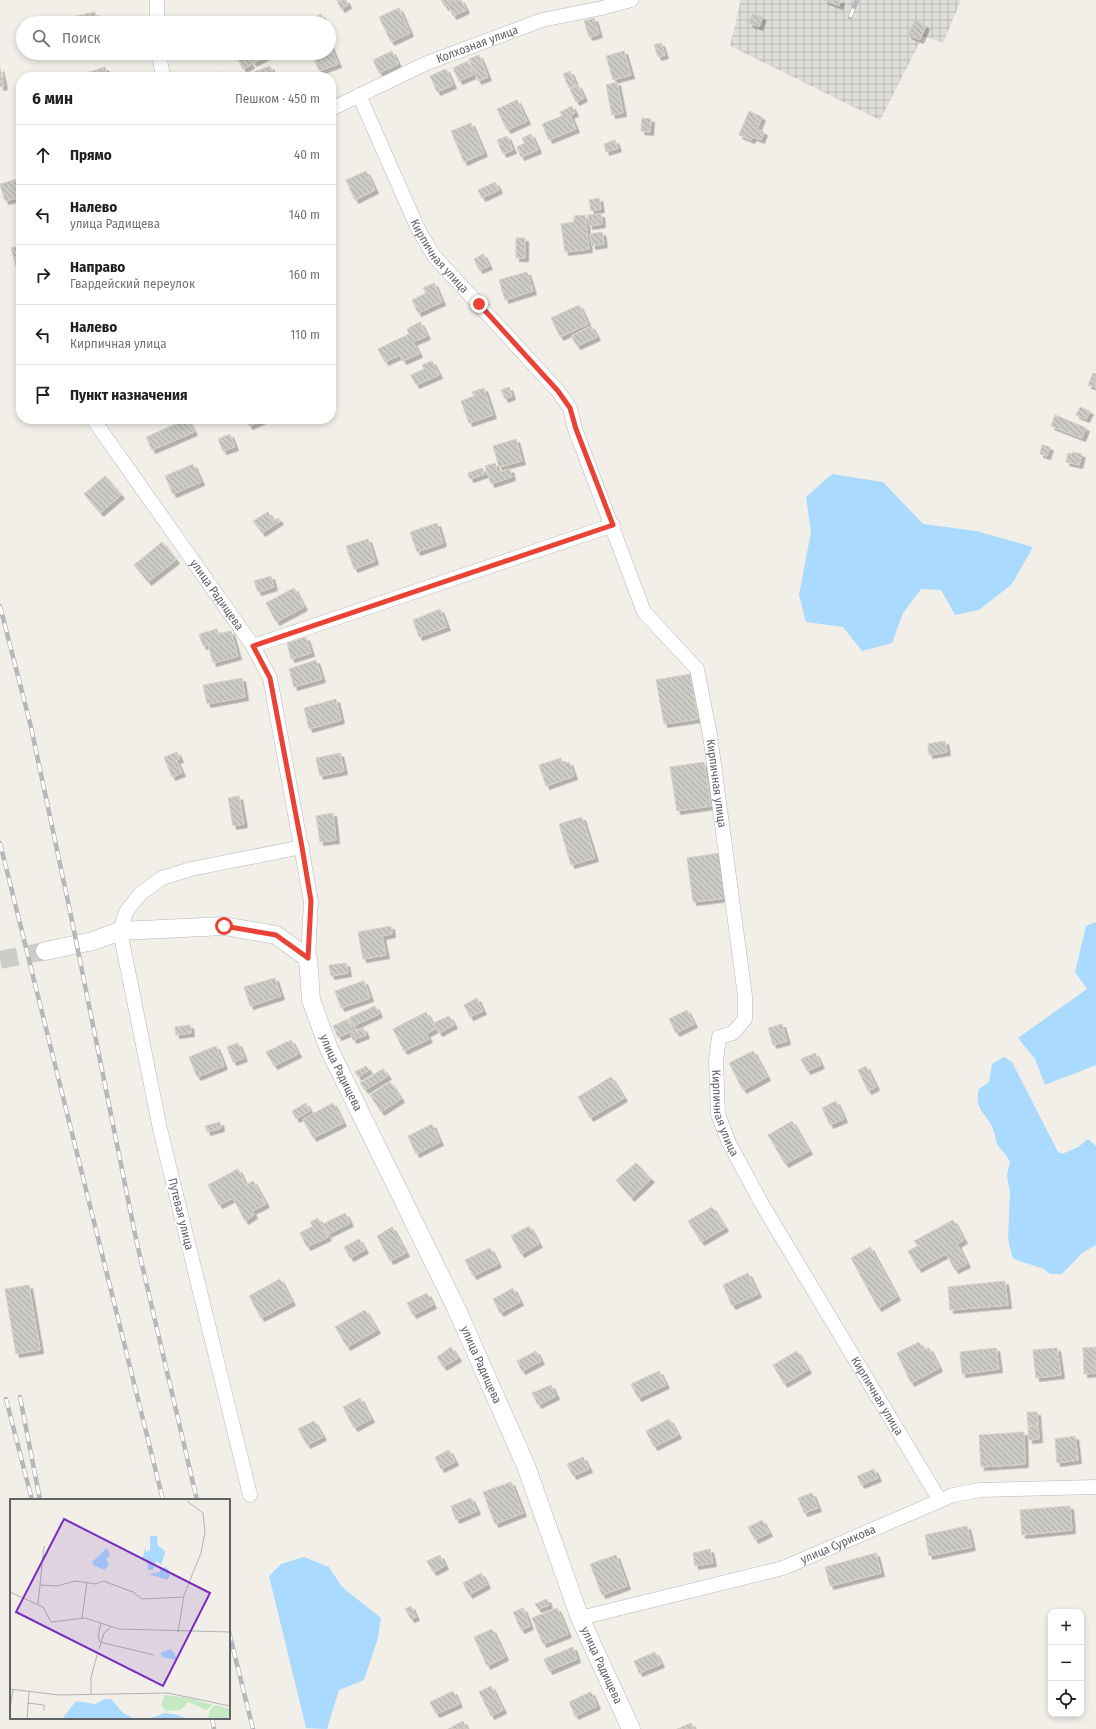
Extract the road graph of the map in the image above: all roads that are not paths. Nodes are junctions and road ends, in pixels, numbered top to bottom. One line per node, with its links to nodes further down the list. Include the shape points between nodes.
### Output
1 (157, 0): 3 (street)
2 (631, 0): 6 (street, Колхозная улица, via 542,20 427,63)
3 (157, 16)
4 (160, 60): 5 (street)
5 (162, 72)
6 (358, 95): 7 (street, Колхозная улица); 9 (street, Кирпичная улица, via 418,229 434,256 558,391 570,408)
7 (336, 106)
8 (97, 424): 10 (street, улица Радищева)
9 (613, 525): 10 (street); 17 (street, Кирпичная улица, via 644,612 697,669 710,735 745,996 745,1019 733,1033 719,1037 717,1044 718,1114 729,1143 763,1206)
10 (253, 646): 11 (street, улица Радищева, via 270,678)
11 (302, 847): 12 (street, via 191,869 162,878 140,894 126,912); 14 (street, улица Радищева, via 311,901)
12 (120, 931): 13 (street, via 93,941); 14 (street, via 224,926 250,929 276,935); 16 (street, Путевая улица, via 160,1129)
13 (45, 951)
14 (308, 958): 18 (street, улица Радищева, via 310,1000 329,1049 456,1310 526,1466)
15 (1096, 1487): 17 (street, улица Сурикова, via 980,1490)
16 (250, 1495)
17 (939, 1500): 18 (street, улица Сурикова, via 783,1568)
18 (580, 1618): 19 (street, улица Радищева)
19 (631, 1729)

